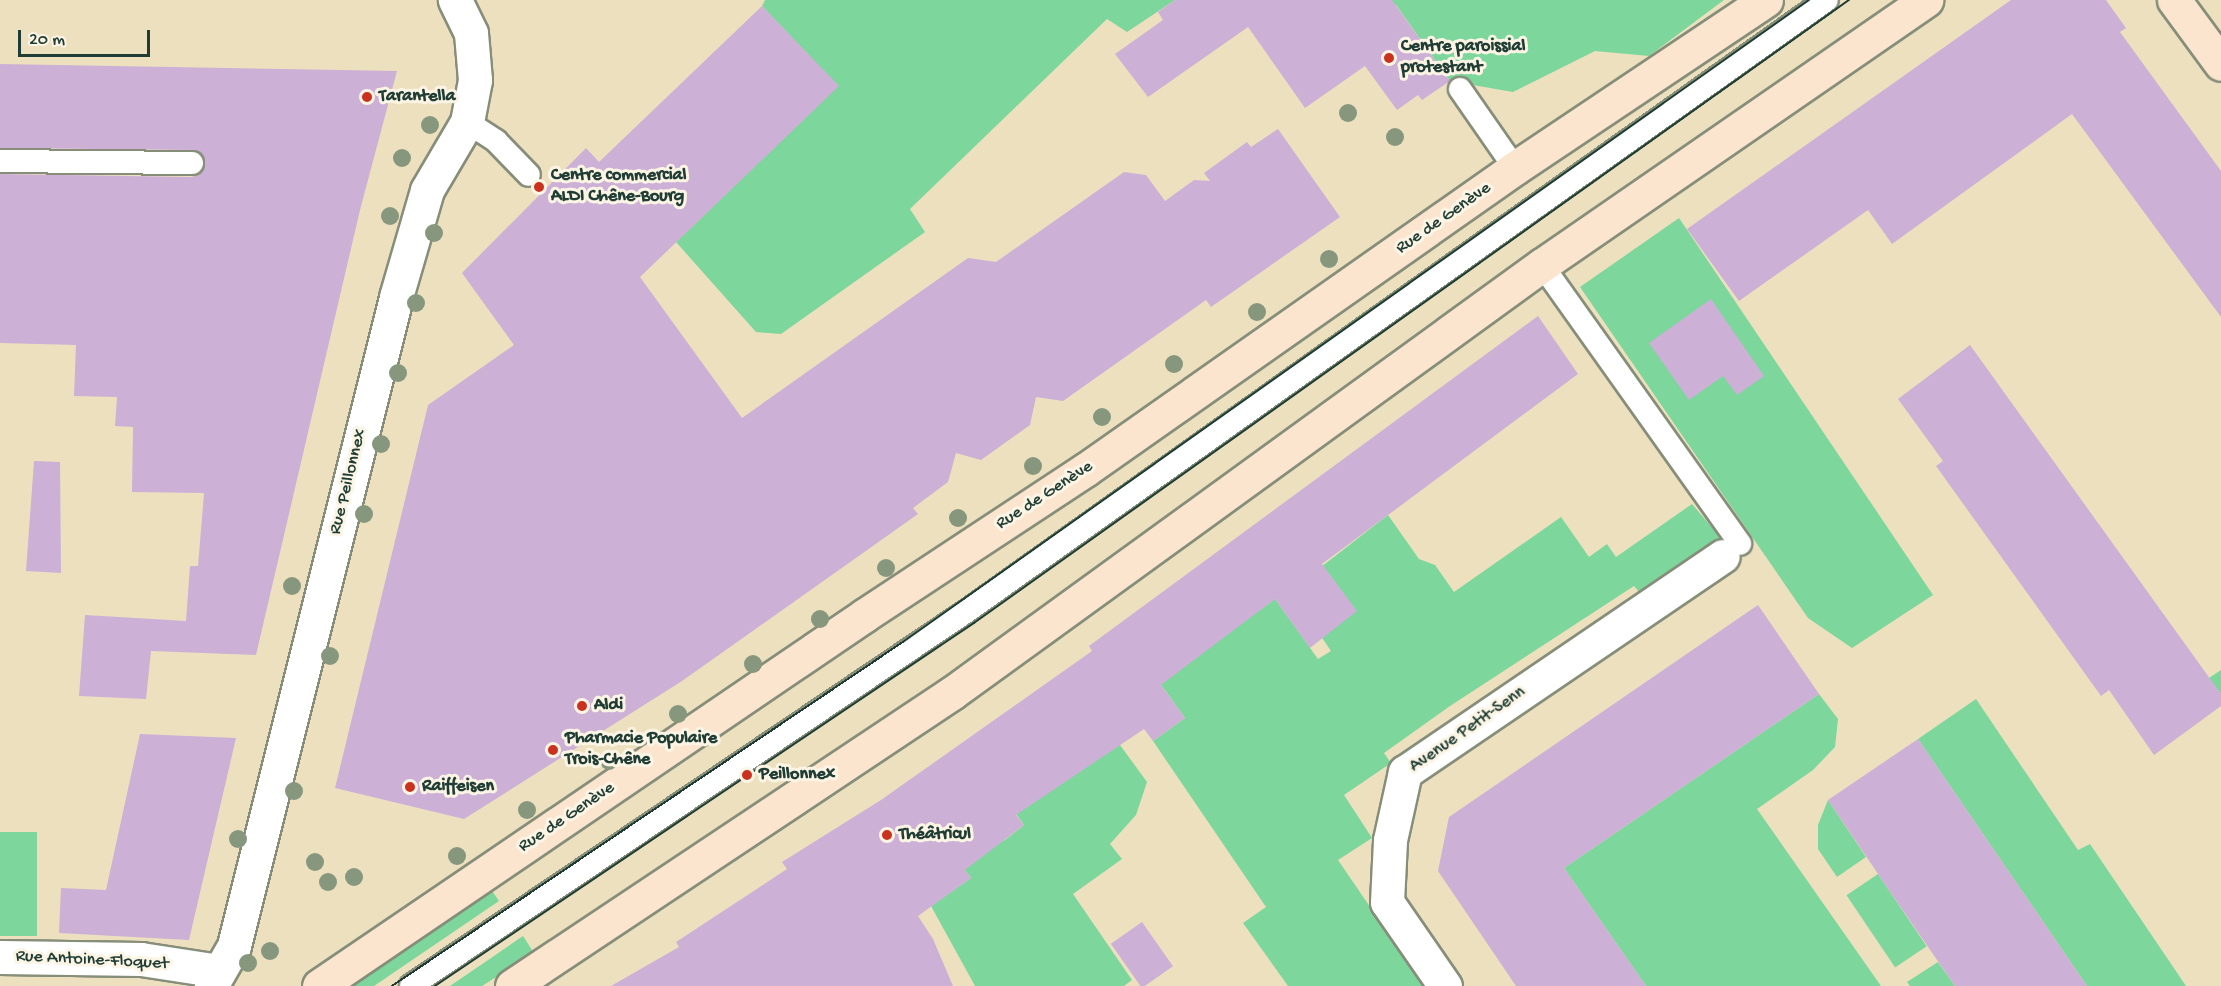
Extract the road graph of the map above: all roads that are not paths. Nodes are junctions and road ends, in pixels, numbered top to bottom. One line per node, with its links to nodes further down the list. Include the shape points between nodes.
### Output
1 (455, 0): 8 (street, Rue Peillonnex, via 472,42 476,80)
2 (1766, 0): 11 (main road, Rue de Genève)
3 (1827, 0): 18 (lane, via 966,612)
4 (1926, 0): 13 (main road)
5 (2174, 0): 6 (main road)
6 (2221, 64)
7 (1460, 89): 11 (lane)
8 (466, 122): 12 (lane, via 496,141); 16 (street, Rue Peillonnex, via 424,201 396,297 234,946)
9 (0, 161): 10 (lane)
10 (192, 163)
11 (1515, 168): 17 (main road, Rue de Genève, via 1085,470)
12 (529, 175)
13 (1542, 265): 14 (lane); 19 (main road, via 952,693)
14 (1731, 550): 20 (street, Avenue Petit-Senn, via 1405,772 1390,840 1387,902)
15 (0, 957): 16 (street, Rue Antoine-Floquet, via 141,959)
16 (215, 978)
17 (320, 986)
18 (411, 986)
19 (512, 986)
20 (1445, 986)

